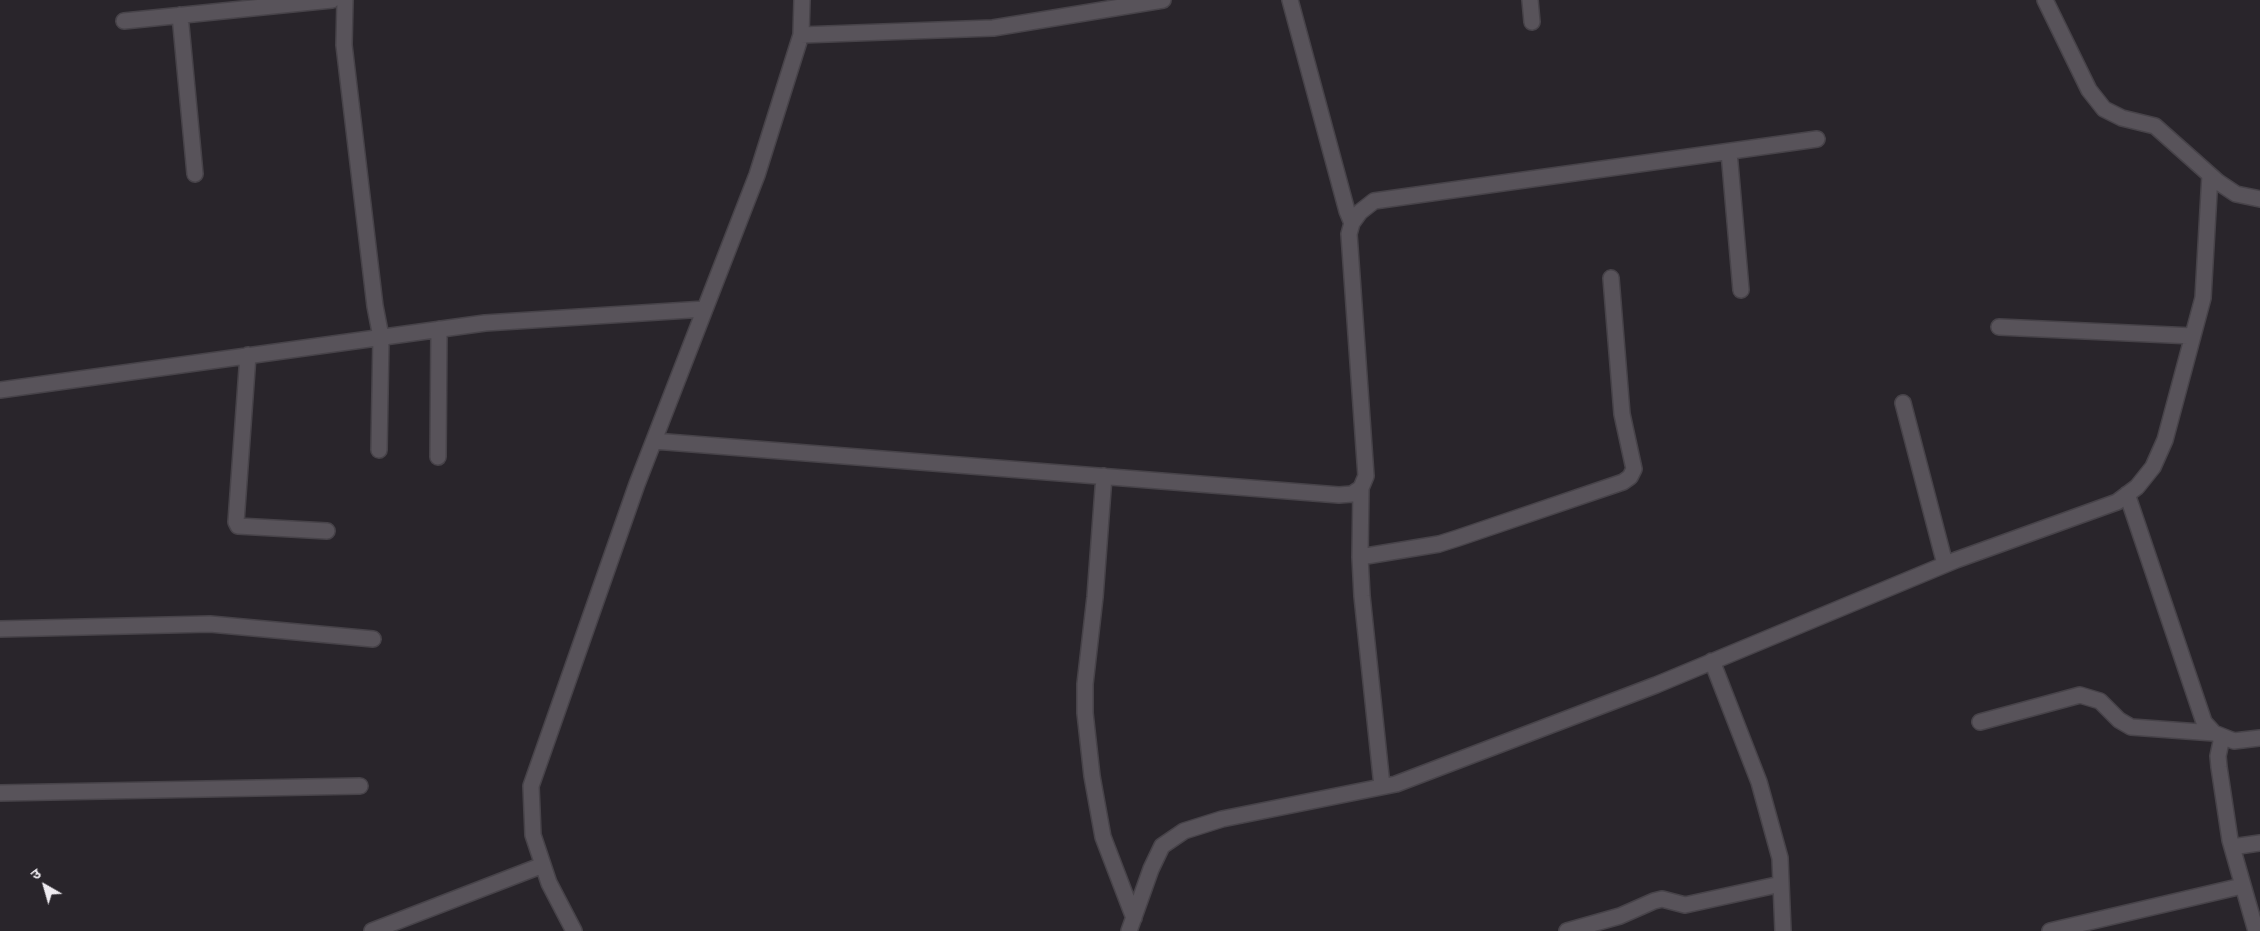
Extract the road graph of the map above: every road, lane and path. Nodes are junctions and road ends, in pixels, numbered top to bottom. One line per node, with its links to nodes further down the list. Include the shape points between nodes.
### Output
1 (332, 0): 9 (street)
2 (345, 0): 25 (street, via 344,45)
3 (802, 0): 12 (street)
4 (1163, 0): 8 (street)
5 (1290, 0): 18 (street, via 1346,211)
6 (1530, 0): 11 (street)
7 (2045, 0): 16 (street, via 2089,90 2104,109 2122,118 2155,126)
8 (1077, 7): 12 (street, via 993,28)
9 (180, 15): 10 (street); 15 (street)
10 (124, 21)
11 (1532, 22)
12 (801, 35): 21 (street, via 757,175)
13 (1817, 139): 14 (street)
14 (1729, 152): 18 (street, via 1374,201); 20 (street)
15 (195, 174)
16 (2210, 175): 17 (street, via 2236,194); 24 (street, via 2204,298)
17 (2260, 199)
18 (1352, 223): 33 (street, via 1349,234 1366,476)
19 (1610, 278): 36 (street, via 1621,407 1634,469 1630,477 1439,544)
20 (1741, 290)
21 (705, 309): 23 (street, via 485,323); 29 (street)
22 (1999, 328): 24 (street)
23 (439, 329): 25 (street); 31 (street)
24 (2193, 336): 34 (street, via 2165,440 2153,467)
25 (381, 337): 26 (street); 30 (street)
26 (248, 355): 27 (street); 35 (street, via 236,522 238,526)
27 (0, 390)
28 (1903, 403): 37 (street)
29 (654, 441): 32 (street); 49 (street, via 531,786 534,835)
30 (379, 450)
31 (438, 457)
32 (1104, 476): 33 (street, via 1339,495 1352,494); 52 (street, via 1085,713 1103,837)
33 (1361, 488): 36 (street)
34 (2127, 494): 37 (street, via 2117,502); 42 (street, via 2204,722)
35 (327, 531)
36 (1360, 557): 45 (street)
37 (1945, 564): 40 (street)
38 (0, 629): 39 (street, via 210,624)
39 (373, 639)
40 (1712, 661): 45 (street, via 1414,777); 50 (street, via 1759,782 1780,858)
41 (1980, 722): 42 (street, via 2080,695 2100,701 2131,727)
42 (2218, 735): 43 (street, via 2234,741); 48 (street, via 2218,766)
43 (2260, 738)
44 (360, 786): 46 (street)
45 (1382, 786): 52 (street, via 1184,830 1162,846)
46 (0, 793)
47 (2260, 843): 48 (street)
48 (2232, 847): 51 (street)
49 (543, 865): 54 (street); 55 (street)
50 (1781, 884): 56 (street, via 1685,905 1662,899 1620,916); 57 (street)
51 (2242, 886): 53 (street); 59 (street)
52 (1131, 924)
53 (2113, 924): 58 (street)
54 (372, 931)
55 (574, 931)
56 (1568, 931)
57 (1783, 931)
58 (2050, 931)
59 (2256, 931)

